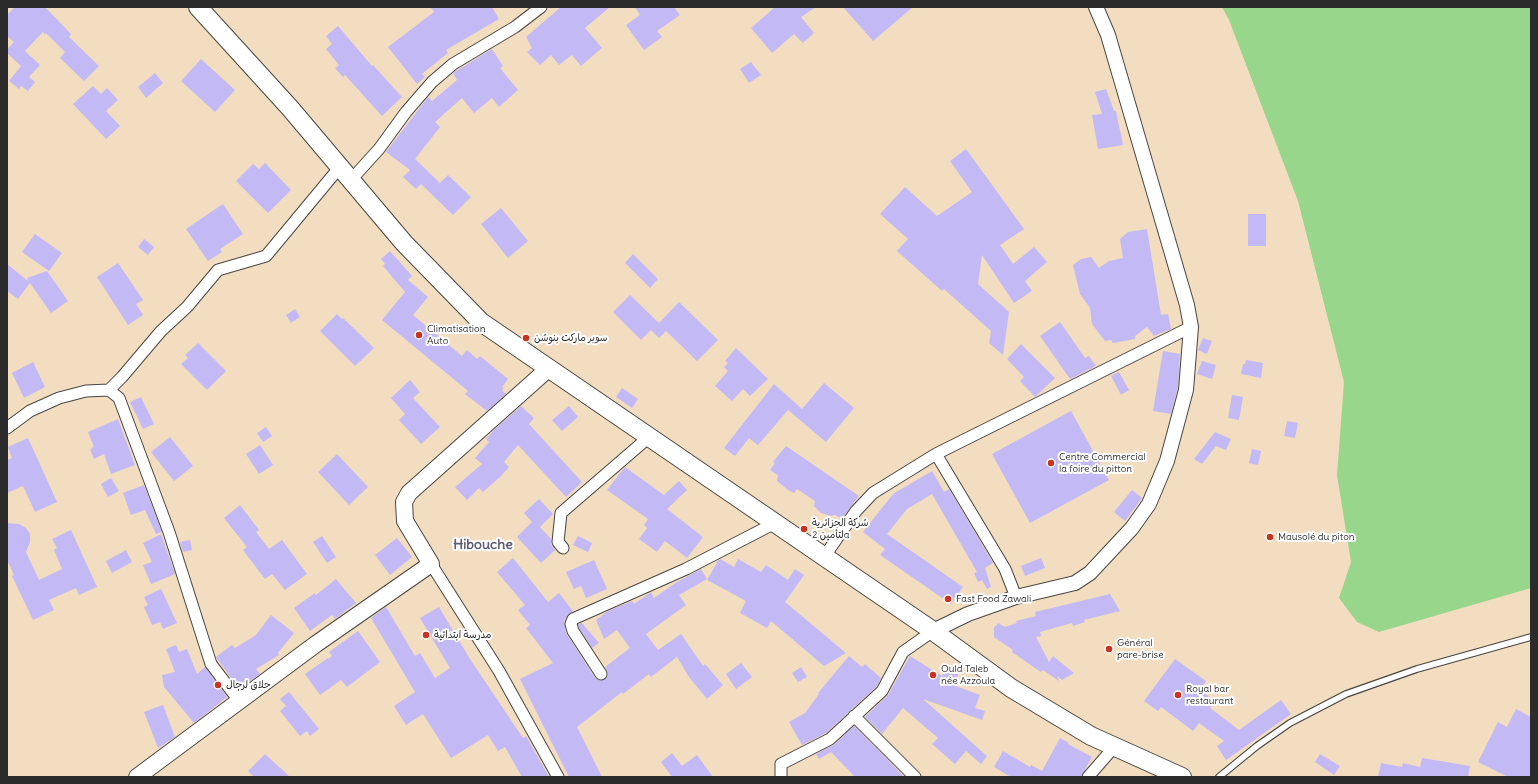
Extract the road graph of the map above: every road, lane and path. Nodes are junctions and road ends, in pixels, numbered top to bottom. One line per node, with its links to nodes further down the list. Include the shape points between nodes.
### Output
1 (198, 7): 4 (main road, via 290,108)
2 (541, 7): 4 (street, via 515,27 453,64 432,82 379,149)
3 (1096, 7): 5 (street, via 1108,35 1187,305)
4 (344, 174): 6 (main road, via 404,243 481,322); 7 (street, via 266,256 218,270)
5 (1191, 327): 10 (street); 15 (street, via 1186,390 1168,462 1148,504 1132,528 1090,573 1074,583)
6 (548, 369): 9 (main road); 14 (main road, via 409,493 404,502 405,521)
7 (109, 390): 8 (street, via 86,391 58,398 30,411); 19 (street, via 119,398 169,532 211,664)
8 (7, 428)
9 (649, 437): 11 (main road); 12 (street, via 561,513 558,542)
10 (936, 454): 13 (street, via 873,493 856,511); 15 (street, via 1005,569)
11 (775, 523): 13 (main road); 18 (street, via 686,569 573,619 572,631)
12 (563, 548)
13 (824, 557): 16 (main road)
14 (431, 564): 19 (main road, via 316,644); 23 (street, via 500,671)
15 (1016, 597): 16 (street, via 968,614)
16 (933, 631): 20 (street, via 903,652 882,691); 21 (main road, via 1010,688 1091,736)
17 (1531, 636): 28 (lane, via 1417,669 1346,694 1290,722)
18 (601, 674)
19 (240, 702): 22 (main road)
20 (854, 716): 24 (street, via 830,739 781,764); 25 (street)
21 (1115, 746): 26 (street); 27 (main road)
22 (136, 777)
23 (558, 777)
24 (781, 777)
25 (915, 777)
26 (1088, 777)
27 (1182, 777)
28 (1220, 777)

